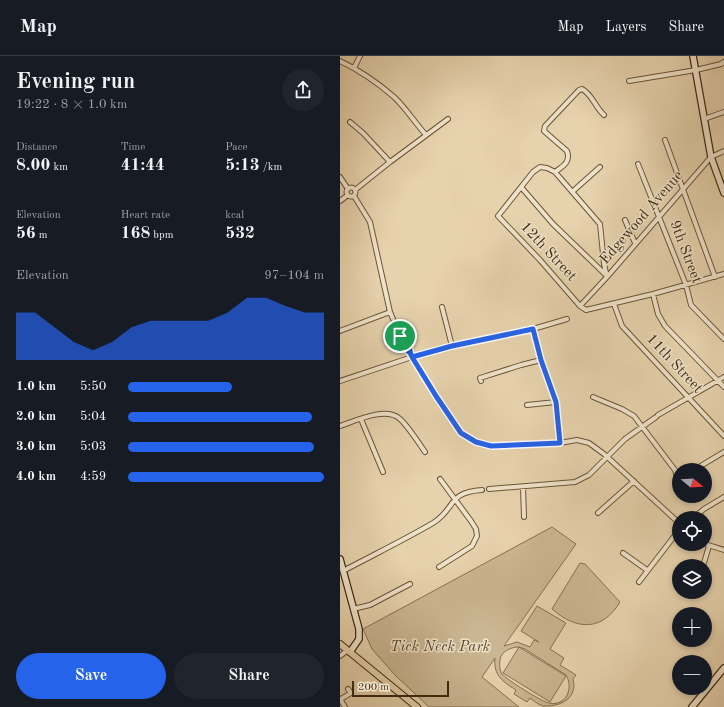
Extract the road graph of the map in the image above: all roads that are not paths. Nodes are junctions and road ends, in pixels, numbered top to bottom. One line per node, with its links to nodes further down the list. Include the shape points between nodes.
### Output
1 (360, 56): 5 (street)
2 (694, 56): 6 (street)
3 (340, 61): 5 (street)
4 (724, 62): 6 (street)
5 (354, 68): 13 (street, via 393,97)
6 (696, 70): 7 (street); 11 (street)
7 (629, 81)
8 (724, 112): 11 (street)
9 (604, 115): 20 (street, via 582,89 545,126 544,131 567,151 568,155 566,163)
10 (448, 119): 13 (street)
11 (704, 119): 16 (street)
12 (350, 122): 17 (street)
13 (426, 135): 17 (street)
14 (665, 140): 24 (street)
15 (724, 151): 16 (street, Edgewood Avenue)
16 (711, 157): 24 (street, Edgewood Avenue); 27 (street)
17 (390, 162): 25 (street)
18 (638, 164): 31 (street, 9th Street)
19 (600, 167): 26 (street)
20 (554, 172): 22 (street, via 540,167); 26 (street)
21 (340, 177): 23 (street)
22 (521, 187): 35 (street, via 553,224); 40 (street, 12th Street, via 498,216)
23 (348, 189): 25 (street); 28 (street)
24 (682, 189): 31 (street, Edgewood Avenue); 36 (street)
25 (355, 190): 29 (street)
26 (572, 192): 35 (street, via 600,224)
27 (724, 193)
28 (348, 195): 29 (street); 30 (street)
29 (354, 196): 42 (street, via 370,222)
30 (340, 200)
31 (658, 216): 33 (street, Edgewood Avenue); 37 (street, 9th Street)
32 (624, 220): 33 (street)
33 (634, 244): 35 (street, Edgewood Avenue)
34 (724, 274): 36 (street)
35 (607, 277): 40 (street, Edgewood Avenue)
36 (715, 277): 37 (street)
37 (686, 285): 38 (street); 46 (street, 9th Street, via 691,305)
38 (653, 294): 39 (street); 53 (street, via 664,326)
39 (614, 304): 40 (street, via 586,310); 56 (street, 11th Street, via 622,326)
40 (580, 306)
41 (442, 307): 47 (street)
42 (390, 312): 45 (street); 48 (street, via 400,336 405,338 411,349)
43 (567, 319): 44 (street)
44 (533, 329): 47 (street); 49 (street)
45 (340, 332)
46 (724, 339)
47 (452, 346): 48 (street)
48 (411, 355): 51 (street); 63 (street, via 461,433 476,442 491,446)
49 (541, 360): 52 (street, via 480,378); 57 (street)
50 (724, 377): 53 (street)
51 (340, 381)
52 (481, 381)
53 (718, 381): 54 (street); 56 (street)
54 (724, 387)
55 (593, 397): 61 (street, via 634,416)
56 (688, 397): 61 (street); 62 (street, 11th Street)
57 (556, 402): 58 (street); 63 (street)
58 (527, 404)
59 (361, 419): 60 (street); 64 (street, via 377,414 393,414 400,418); 69 (street)
60 (340, 426)
61 (642, 426): 66 (street, via 625,439); 68 (street)
62 (724, 436)
63 (560, 443): 66 (street, via 577,440 589,443)
64 (424, 452)
65 (724, 452): 67 (street)
66 (608, 458): 71 (street); 72 (street, via 589,475 575,482)
67 (706, 463)
68 (672, 466)
69 (383, 472)
70 (440, 479): 76 (street)
71 (634, 481): 78 (street); 79 (street)
72 (523, 486): 73 (street); 80 (street)
73 (489, 489)
74 (482, 490): 76 (street, via 463,493)
75 (724, 497): 77 (street)
76 (455, 499): 86 (street, via 474,525 477,536 472,546); 88 (street, via 435,522)
77 (702, 511)
78 (598, 513)
79 (672, 516)
80 (524, 517)
81 (672, 539): 87 (street)
82 (712, 546): 83 (street)
83 (724, 550)
84 (623, 553): 87 (street)
85 (340, 559): 88 (street)
86 (439, 567)
87 (647, 570): 89 (street)
88 (343, 571): 91 (street)
89 (639, 582)
90 (410, 584): 91 (street, via 370,605)
91 (353, 609): 93 (street, via 360,634 357,643)
92 (340, 644): 93 (main road)
93 (349, 651): 94 (street); 99 (main road)
94 (340, 656)
95 (724, 668): 100 (street)
96 (348, 689): 97 (street, via 351,693)
97 (341, 699): 98 (street)
98 (345, 707)
99 (417, 707)
100 (692, 707)

